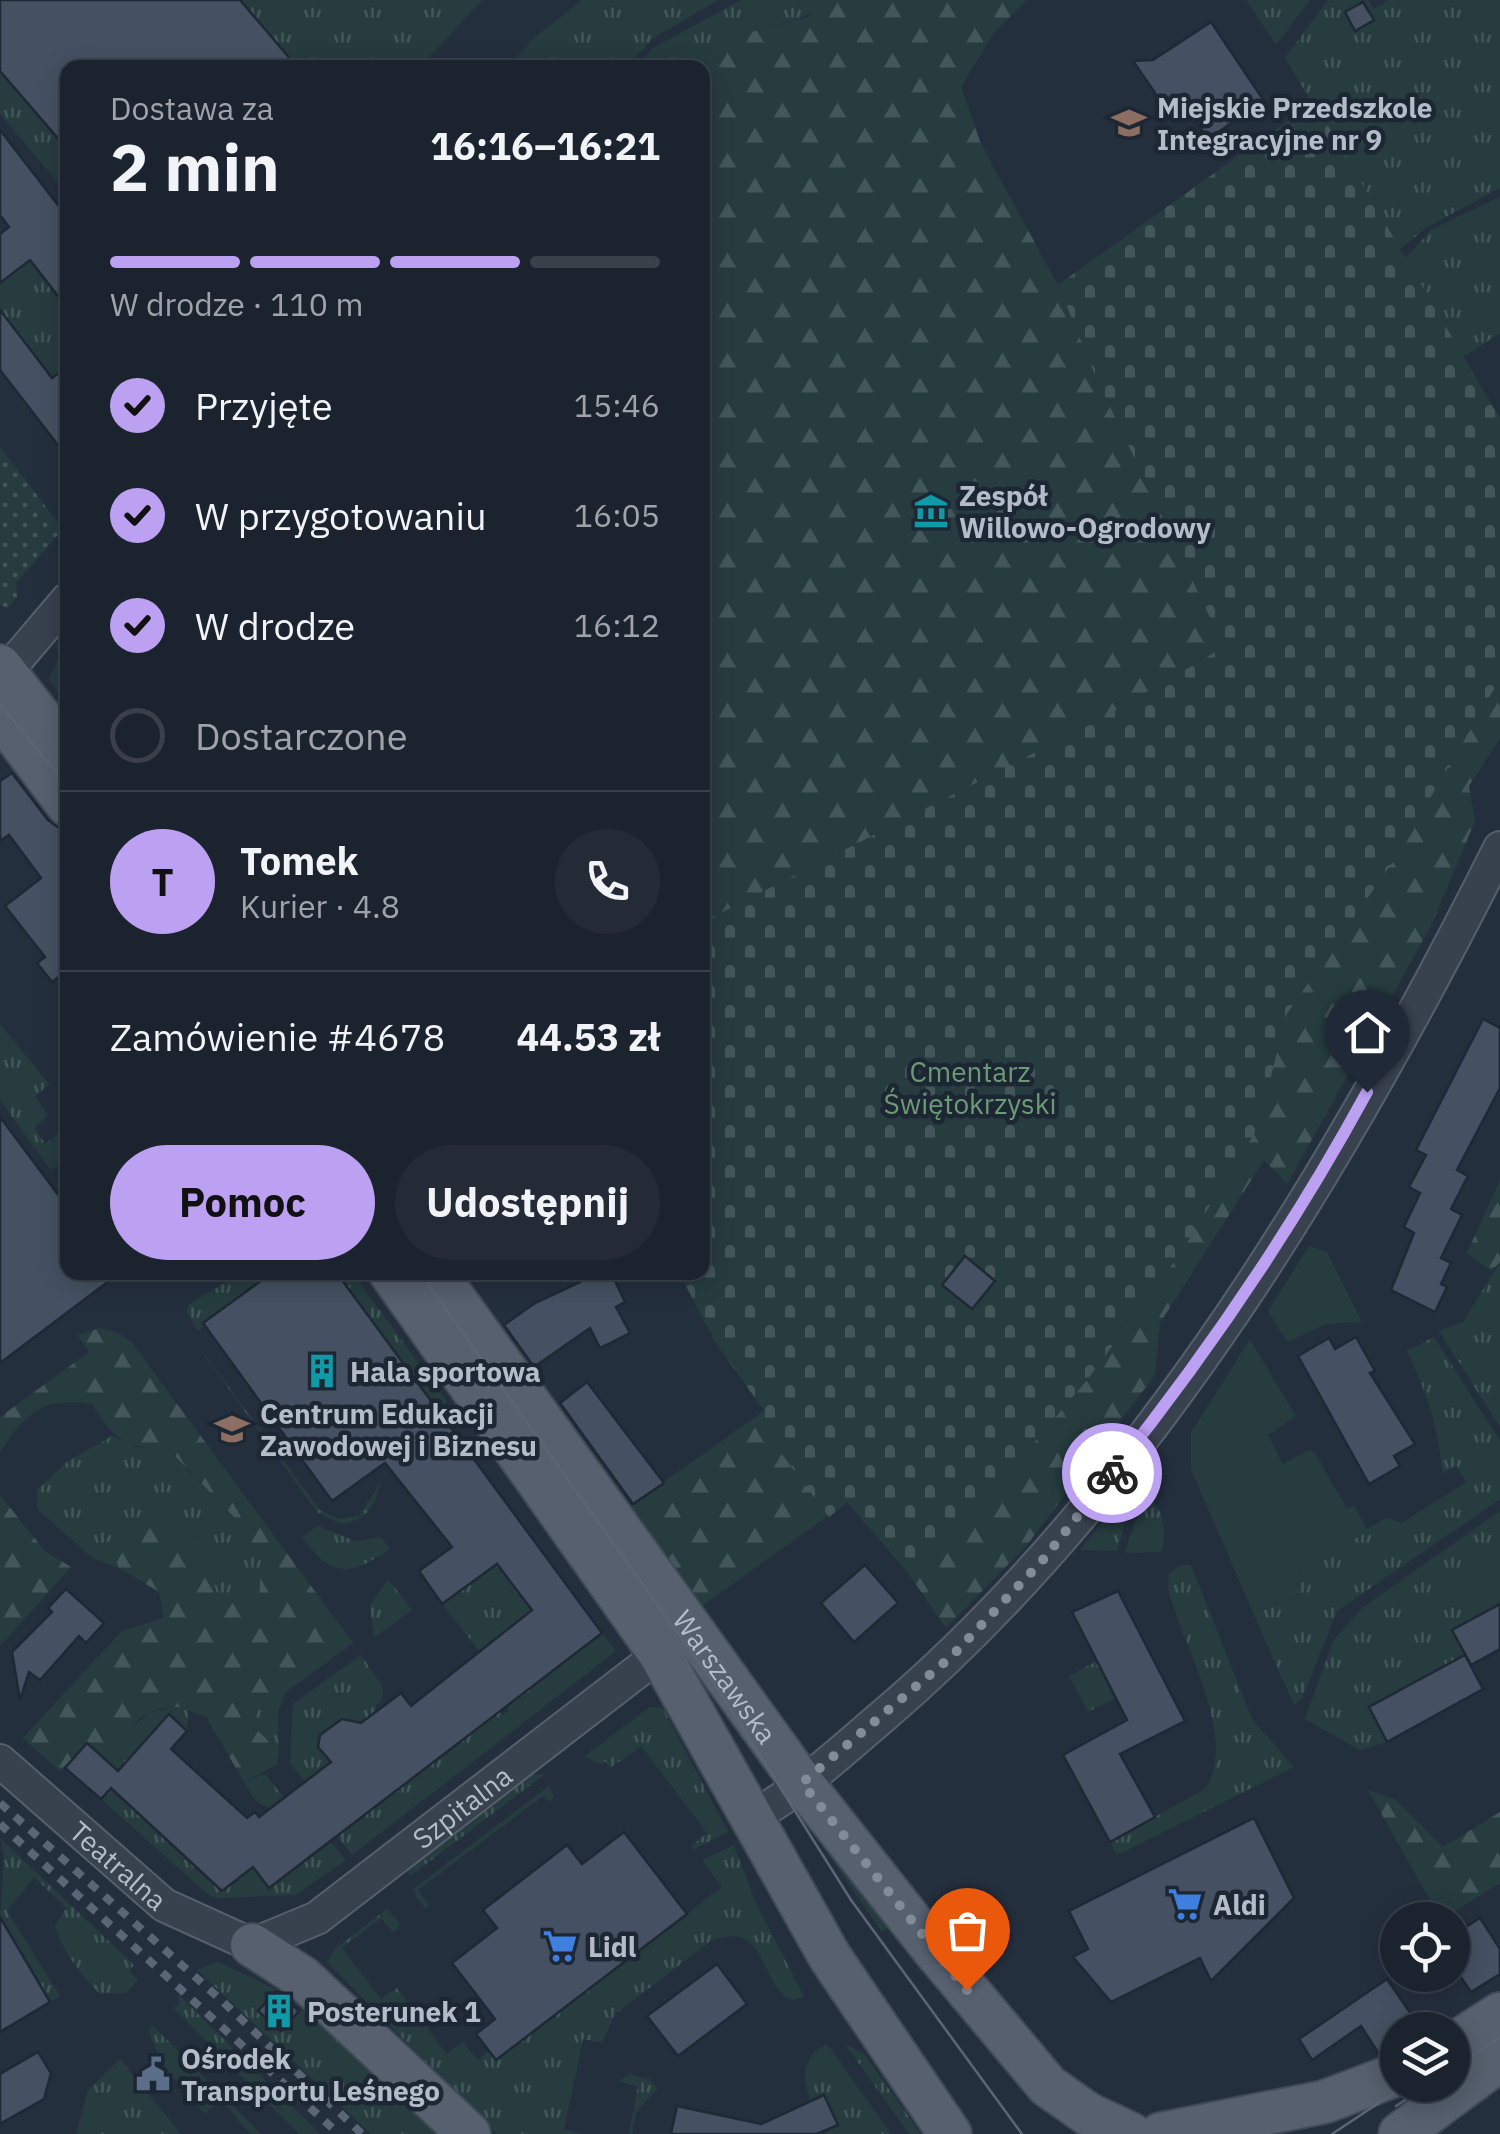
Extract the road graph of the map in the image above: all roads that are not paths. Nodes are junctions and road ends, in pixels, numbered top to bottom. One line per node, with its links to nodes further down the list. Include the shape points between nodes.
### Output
1 (60, 608): 2 (street)
2 (2, 672): 4 (main road)
3 (6, 738): 5 (street, via 44,740); 6 (main road)
4 (60, 744)
5 (60, 749)
6 (60, 796)
7 (1500, 848): 12 (street, via 1314,1190 1170,1398 1042,1561 960,1649)
8 (396, 1280): 10 (main road, Warszawska)
9 (441, 1280): 12 (main road, Warszawska)
10 (660, 1654): 13 (main road, Warszawska); 14 (street, Szpitalna, via 330,1908)
11 (0, 1761): 14 (street, Teatralna, via 164,1905)
12 (802, 1783): 13 (street); 23 (main road, Warszawska, via 1029,2066 1069,2102)
13 (752, 1818): 22 (main road, Warszawska, via 830,1958)
14 (252, 1945): 18 (main road, via 303,1978)
15 (1500, 2014): 16 (main road)
16 (1470, 2033)
17 (1500, 2060): 25 (main road)
18 (406, 2079): 20 (main road); 21 (main road)
19 (1380, 2081): 24 (main road, via 1324,2102)
20 (454, 2134)
21 (469, 2134)
22 (950, 2134)
23 (1131, 2134)
24 (1161, 2134)
25 (1400, 2134)

